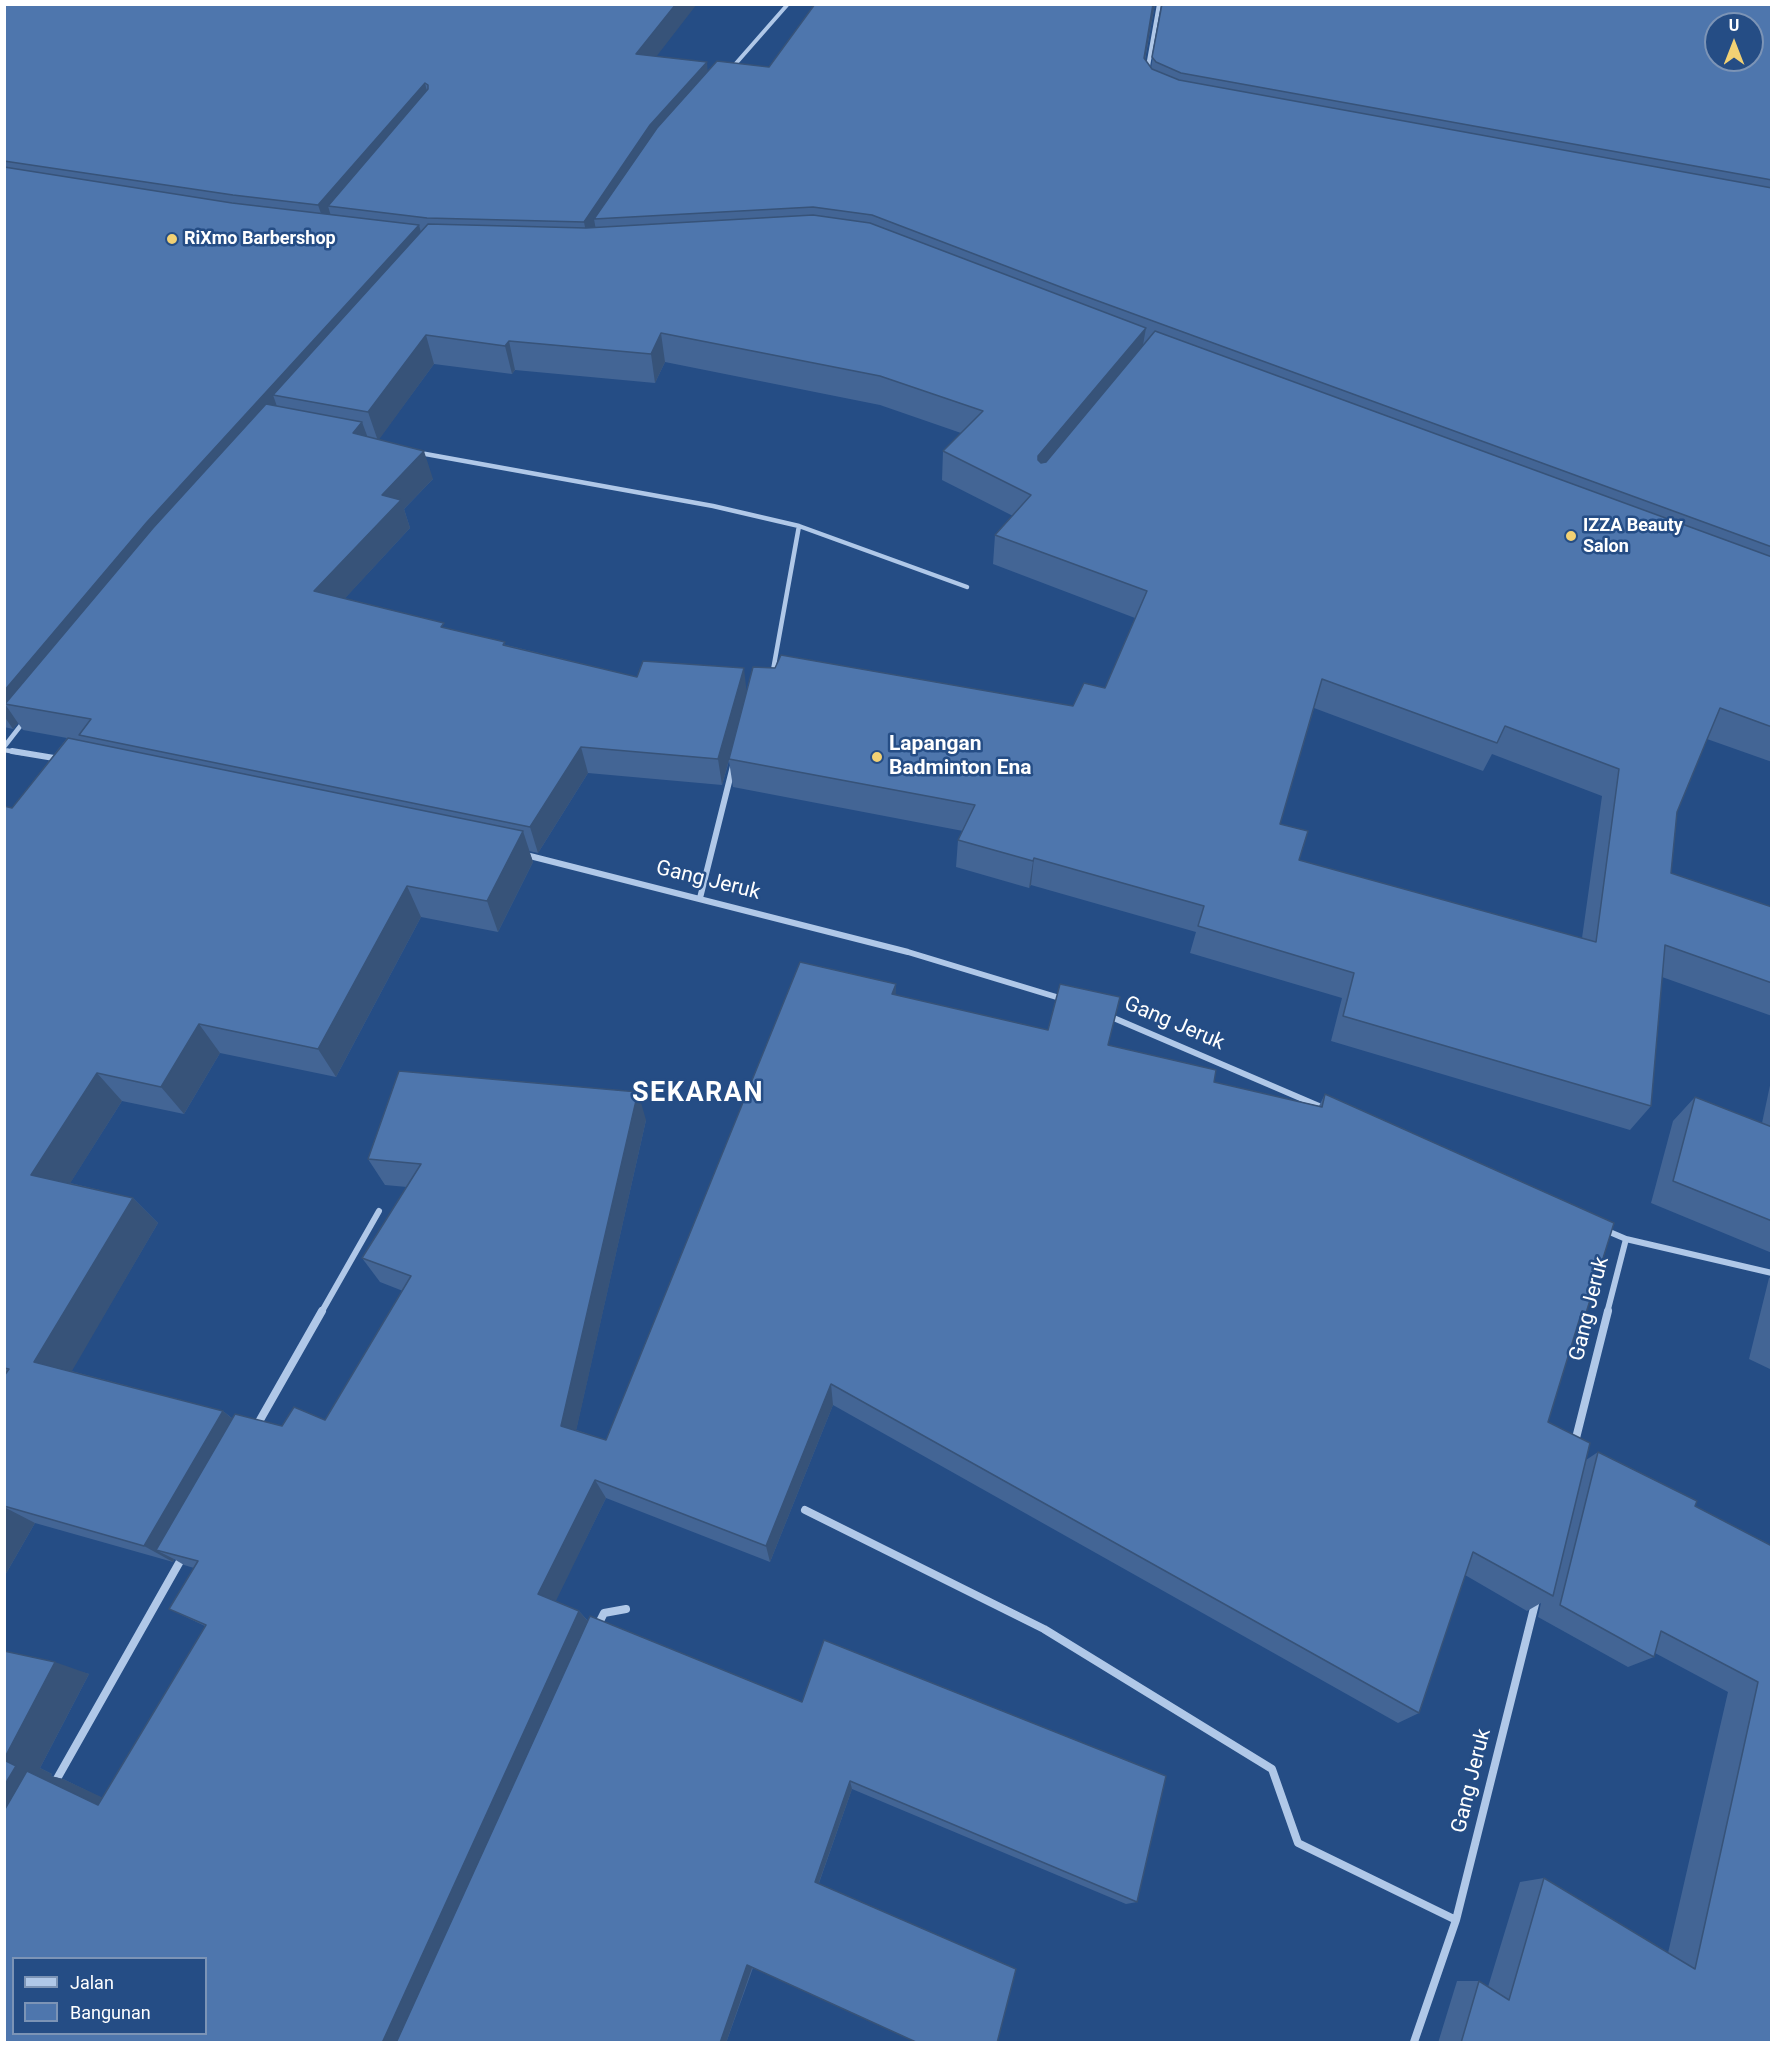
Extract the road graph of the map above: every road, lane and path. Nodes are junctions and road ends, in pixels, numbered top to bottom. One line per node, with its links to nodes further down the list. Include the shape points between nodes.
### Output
1 (788, 4): 4 (street)
2 (1159, 4): 3 (street)
3 (1147, 74)
4 (726, 75)
5 (413, 452): 6 (street, via 713,506)
6 (799, 526): 7 (street); 9 (street)
7 (967, 587)
8 (762, 675): 9 (street)
9 (772, 676): 10 (street)
10 (782, 678)
11 (33, 711): 12 (street)
12 (4, 748): 14 (street, via 64,760)
13 (734, 760): 16 (street)
14 (56, 769)
15 (520, 854): 16 (street, Gang Jeruk)
16 (700, 898): 17 (street, Gang Jeruk, via 908,952)
17 (1067, 1000)
18 (1099, 1011): 19 (street, Gang Jeruk)
19 (1329, 1111)
20 (379, 1211): 24 (street)
21 (1593, 1225): 22 (street, Gang Jeruk)
22 (1626, 1239): 23 (street); 25 (street, Gang Jeruk)
23 (1772, 1273)
24 (250, 1438)
25 (1574, 1447)
26 (805, 1510): 32 (street, via 1044,1629 1272,1769 1298,1843)
27 (186, 1551): 31 (street)
28 (1537, 1597): 32 (street, Gang Jeruk)
29 (626, 1609): 30 (street, via 604,1613)
30 (593, 1635)
31 (51, 1788)
32 (1456, 1920): 33 (street, Gang Jeruk)
33 (1414, 2043)

